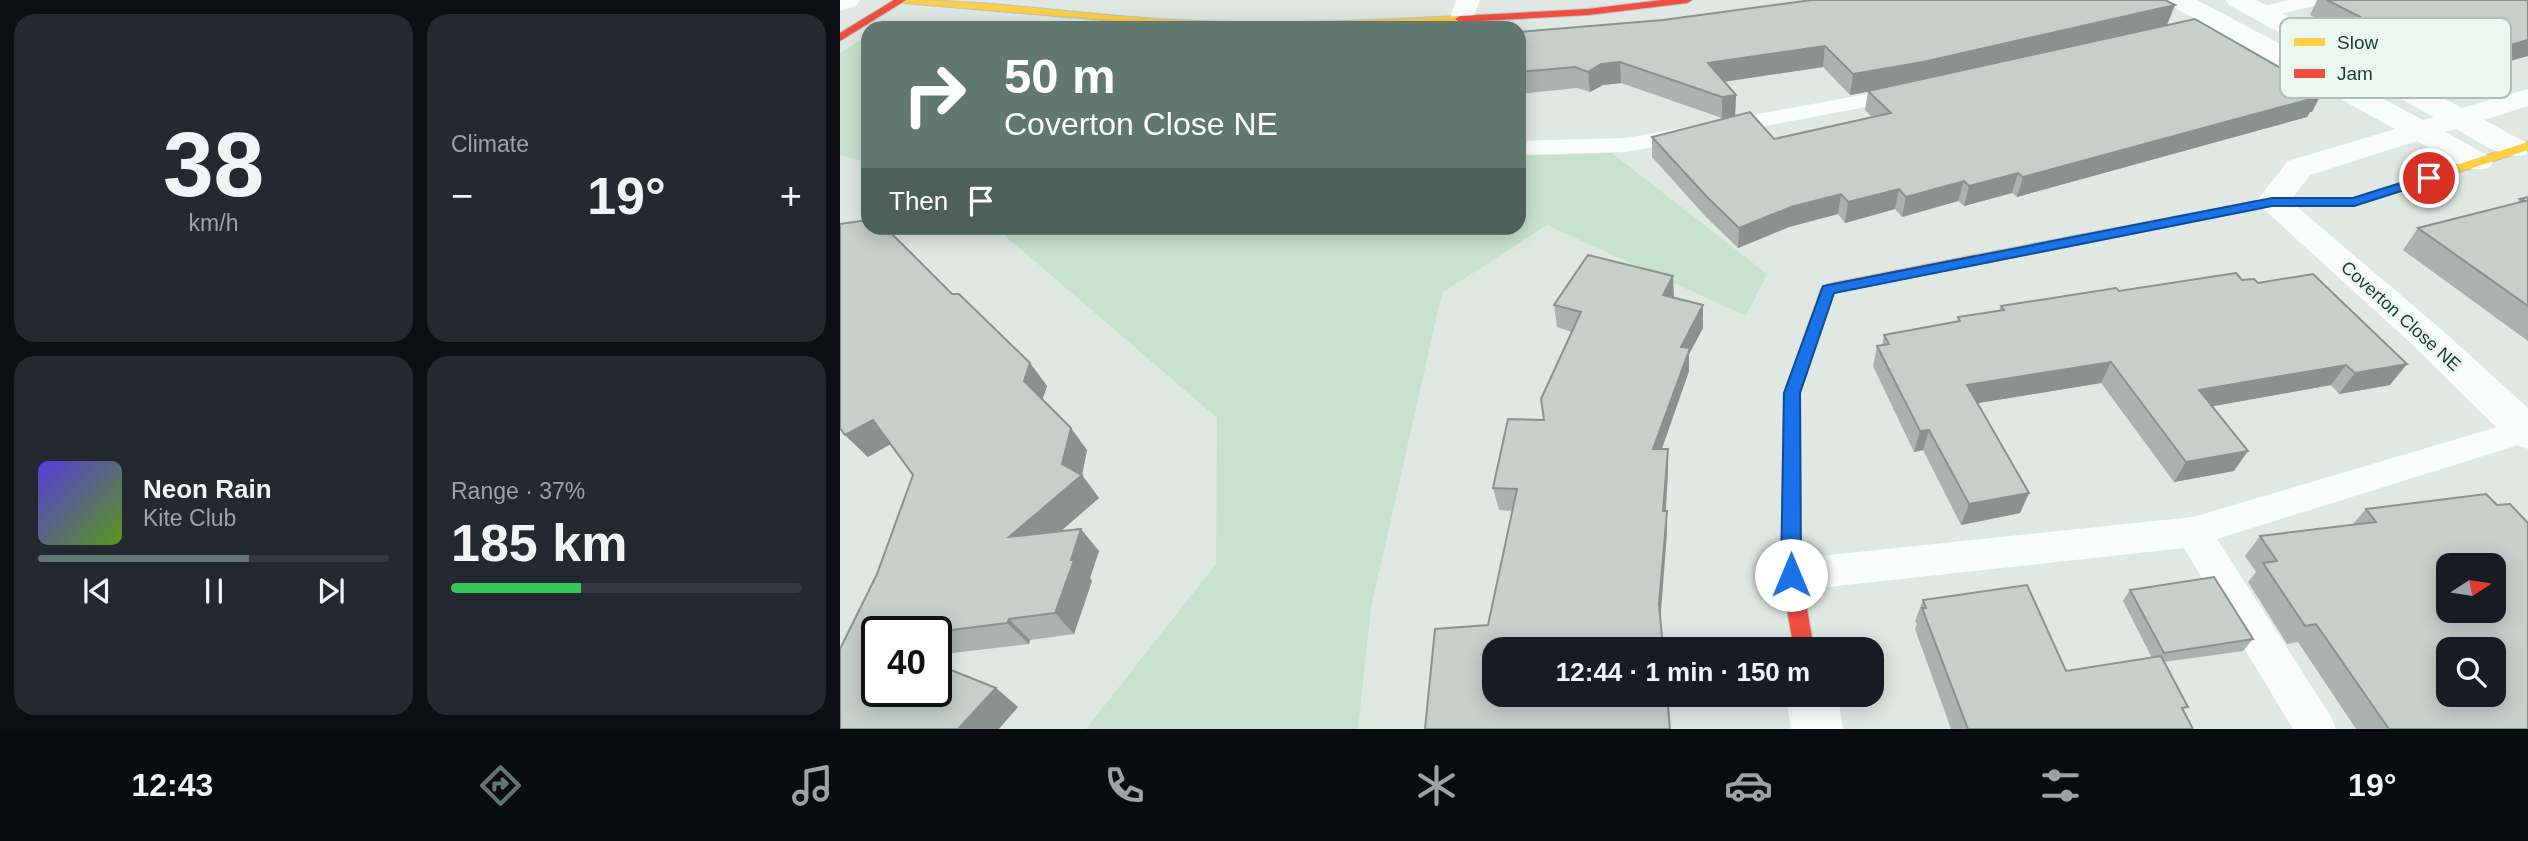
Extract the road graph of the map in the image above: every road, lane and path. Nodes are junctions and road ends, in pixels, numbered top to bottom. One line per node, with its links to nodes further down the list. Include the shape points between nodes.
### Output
1 (848, 0): 6 (street)
2 (903, 0): 10 (street); 11 (street)
3 (1687, 0): 9 (street, via 1588,12)
4 (2179, 0): 16 (street)
5 (2315, 0): 7 (lane)
6 (840, 4)
7 (2250, 6): 14 (street); 16 (street)
8 (1304, 7): 12 (street)
9 (1464, 11): 13 (street)
10 (868, 21)
11 (1150, 21)
12 (1293, 21)
13 (1354, 21)
14 (2280, 22)
15 (861, 25): 17 (street)
16 (2207, 25): 18 (street)
17 (840, 38)
18 (2280, 62)
19 (1932, 88): 26 (lane, via 1626,145)
20 (2528, 97): 23 (street)
21 (2353, 98): 24 (street)
22 (2422, 98): 23 (street)
23 (2459, 118): 24 (street); 25 (street)
24 (2417, 130): 27 (street); 28 (street, via 2299,168)
25 (2522, 147): 27 (street)
26 (1526, 148)
27 (2478, 163): 28 (street, via 2354,202)
28 (2272, 202): 29 (street, Coverton Close NE); 31 (street, via 1828,289 1792,393)
29 (2527, 431): 30 (lane)
30 (2193, 532): 31 (lane); 35 (lane)
31 (1791, 575): 32 (street)
32 (1802, 637)
33 (1814, 707): 34 (street)
34 (1817, 729)
35 (2316, 729)

